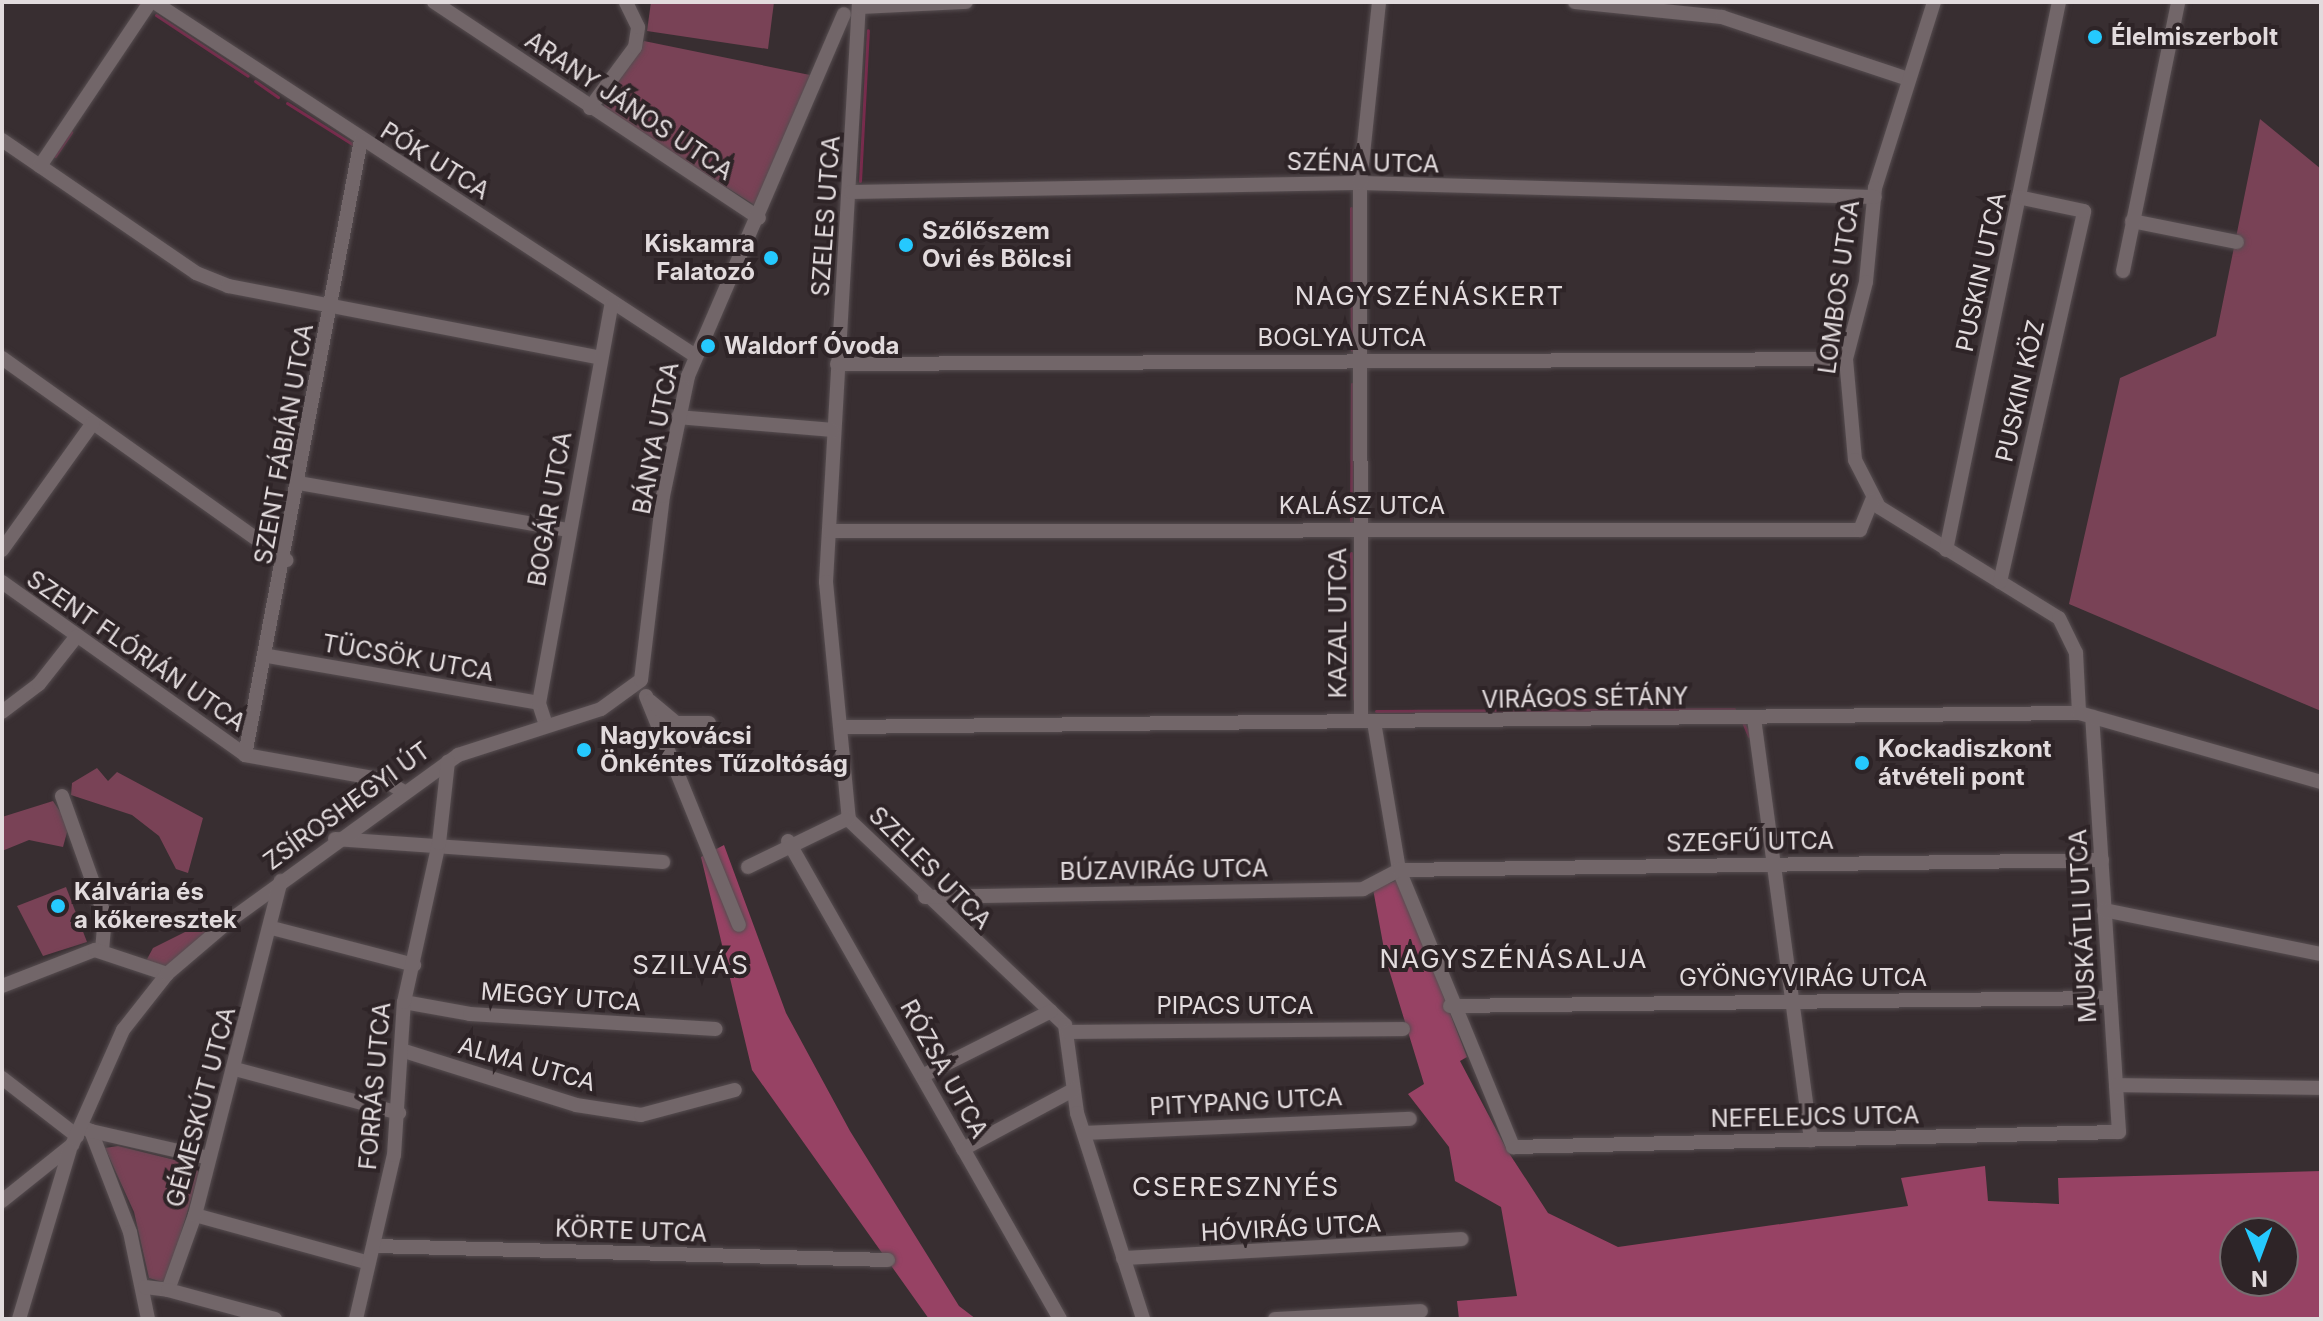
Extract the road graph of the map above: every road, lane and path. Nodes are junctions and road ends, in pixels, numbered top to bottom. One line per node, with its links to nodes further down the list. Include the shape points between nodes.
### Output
1 (152, 2): 14 (street, PÓK UTCA); 15 (street)
2 (434, 2): 12 (street, ARANY JÁNOS UTCA)
3 (626, 2): 12 (street, via 638,27 635,47)
4 (966, 2): 10 (street)
5 (1379, 2): 16 (street, KAZAL UTCA)
6 (1575, 2): 11 (street, via 1722,17)
7 (1934, 2): 11 (street, LOMBOS UTCA)
8 (2059, 2): 19 (street, PUSKIN UTCA)
9 (2178, 2): 21 (street)
10 (854, 9): 17 (street, SZELES UTCA); 20 (street, BÁNYA UTCA)
11 (1908, 79): 18 (street, LOMBOS UTCA)
12 (590, 108): 20 (street, ARANY JÁNOS UTCA)
13 (2, 140): 15 (street)
14 (361, 140): 24 (street, PÓK UTCA); 25 (street, SZENT FÁBIÁN UTCA)
15 (40, 166): 25 (street, via 196,273)
16 (1360, 183): 17 (street, SZÉNA UTCA); 18 (street, SZÉNA UTCA); 30 (street, KAZAL UTCA)
17 (851, 192): 31 (street, SZELES UTCA)
18 (1875, 197): 29 (street, LOMBOS UTCA, via 1866,282)
19 (2018, 197): 41 (street, PUSKIN UTCA); 44 (street, PUSKIN KÖZ, via 2084,211)
20 (759, 218): 26 (street, BÁNYA UTCA)
21 (2132, 221): 22 (street); 23 (street)
22 (2237, 242)
23 (2123, 271)
24 (612, 303): 26 (street, PÓK UTCA); 27 (street, BOGÁR UTCA)
25 (331, 308): 27 (street); 35 (street, SZENT FÁBIÁN UTCA)
26 (694, 355): 32 (street, BÁNYA UTCA)
27 (598, 357): 38 (street, BOGÁR UTCA)
28 (2, 358): 33 (street)
29 (1846, 359): 30 (street, BOGLYA UTCA); 36 (street, LOMBOS UTCA, via 1848,423)
30 (1357, 360): 31 (street, BOGLYA UTCA); 37 (street, KAZAL UTCA)
31 (837, 364): 34 (street, SZELES UTCA)
32 (678, 417): 34 (street); 47 (street, BÁNYA UTCA)
33 (93, 423): 40 (street); 42 (street)
34 (832, 430): 39 (street, SZELES UTCA)
35 (299, 483): 38 (street); 42 (street, SZENT FÁBIÁN UTCA)
36 (1872, 500): 37 (street, KALÁSZ UTCA, via 1860,530); 41 (street)
37 (1360, 528): 39 (street, KALÁSZ UTCA); 53 (street, KAZAL UTCA)
38 (569, 530): 49 (street, BOGÁR UTCA)
39 (829, 531): 56 (street, SZELES UTCA, via 826,588)
40 (2, 550)
41 (1946, 550): 44 (street)
42 (286, 560): 46 (street, SZENT FÁBIÁN UTCA)
43 (2, 582): 45 (street, SZENT FLÓRIÁN UTCA)
44 (2000, 582): 51 (street, via 2044,603 2070,636)
45 (76, 637): 50 (street, via 39,684); 57 (street, SZENT FLÓRIÁN UTCA)
46 (268, 656): 49 (street, TÜCSÖK UTCA); 57 (street, SZENT FÁBIÁN UTCA)
47 (641, 680): 48 (street); 54 (street, ZSÍROSHEGYI ÚT, via 601,709)
48 (646, 696): 55 (street, via 676,723); 74 (street, via 669,769 692,798 702,842)
49 (539, 703): 54 (street, BOGÁR UTCA)
50 (2, 712)
51 (2086, 715): 52 (street, VIRÁGOS SÉTÁNY); 59 (street, VIRÁGOS SÉTÁNY); 66 (street, MUSKÁTLI UTCA)
52 (1754, 718): 53 (street, VIRÁGOS SÉTÁNY); 68 (street)
53 (1367, 719): 56 (street, VIRÁGOS SÉTÁNY); 70 (street, KAZAL UTCA)
54 (545, 722): 58 (street, ZSÍROSHEGYI ÚT)
55 (709, 723)
56 (842, 727): 62 (street, SZELES UTCA)
57 (245, 755): 60 (street, via 384,780)
58 (448, 761): 60 (street, ZSÍROSHEGYI ÚT); 65 (street, FORRÁS UTCA)
59 (2321, 782)
60 (404, 792): 63 (street, ZSÍROSHEGYI ÚT)
61 (62, 796): 76 (street, via 105,916)
62 (849, 818): 64 (street); 72 (street, SZELES UTCA)
63 (335, 839): 65 (street, via 354,845); 71 (street, ZSÍROSHEGYI ÚT)
64 (788, 841): 69 (street); 91 (street, RÓZSA UTCA)
65 (439, 843): 67 (street); 78 (street, FORRÁS UTCA)
66 (2102, 860): 68 (street, SZEGFŰ UTCA); 73 (street, MUSKÁTLI UTCA)
67 (663, 862)
68 (1775, 862): 70 (street, SZEGFŰ UTCA); 82 (street)
69 (748, 867)
70 (1399, 870): 72 (street, BÚZAVIRÁG UTCA, via 1363,889); 84 (street, KAZAL UTCA)
71 (281, 881): 75 (street, GÉMESKÚT UTCA); 79 (street, ZSÍROSHEGYI ÚT)
72 (925, 897): 85 (street, SZELES UTCA)
73 (2104, 910): 77 (street); 81 (street, MUSKÁTLI UTCA)
74 (739, 925)
75 (272, 928): 78 (street); 90 (street, GÉMESKÚT UTCA)
76 (106, 951): 79 (street); 80 (street)
77 (2321, 954)
78 (414, 965): 83 (street, FORRÁS UTCA)
79 (167, 974): 101 (street, ZSÍROSHEGYI ÚT, via 119,1036)
80 (2, 986)
81 (2109, 998): 82 (street, GYÖNGYVIRÁG UTCA); 93 (street, MUSKÁTLI UTCA)
82 (1791, 1001): 84 (street, GYÖNGYVIRÁG UTCA); 102 (street)
83 (404, 1002): 86 (street, MEGGY UTCA, via 470,1014); 89 (street, FORRÁS UTCA)
84 (1450, 1006): 103 (street, KAZAL UTCA)
85 (1051, 1011): 88 (street, SZELES UTCA); 91 (street)
86 (716, 1029)
87 (1403, 1029): 88 (street, PIPACS UTCA)
88 (1068, 1032): 96 (street)
89 (401, 1050): 95 (street, ALMA UTCA, via 576,1105 641,1115); 97 (street, FORRÁS UTCA)
90 (235, 1069): 97 (street); 105 (street, GÉMESKÚT UTCA)
91 (924, 1075): 104 (street, RÓZSA UTCA)
92 (2, 1078): 101 (street)
93 (2116, 1085): 94 (street); 99 (street, MUSKÁTLI UTCA)
94 (2321, 1088)
95 (735, 1090)
96 (1073, 1090): 100 (street); 104 (street)
97 (399, 1113): 109 (street, FORRÁS UTCA)
98 (1410, 1119): 100 (street, PITYPANG UTCA)
99 (2119, 1132): 102 (street, NEFELEJCS UTCA)
100 (1085, 1133): 110 (street)
101 (80, 1135): 105 (street); 106 (street, ZSÍROSHEGYI ÚT); 113 (street); 116 (street)
102 (1811, 1140): 103 (street, NEFELEJCS UTCA)
103 (1513, 1147)
104 (963, 1149): 120 (street, RÓZSA UTCA)
105 (209, 1158): 107 (street, GÉMESKÚT UTCA)
106 (2, 1201)
107 (195, 1215): 112 (street); 114 (street, GÉMESKÚT UTCA)
108 (1461, 1239): 110 (street, HÓVIRÁG UTCA)
109 (374, 1246): 111 (street, KÖRTE UTCA); 112 (street, FORRÁS UTCA)
110 (1123, 1258): 121 (street)
111 (888, 1260)
112 (369, 1263): 119 (street, FORRÁS UTCA)
113 (145, 1287): 114 (street); 117 (street)
114 (168, 1290): 118 (street)
115 (1421, 1311): 122 (street)
116 (19, 1319)
117 (148, 1319)
118 (275, 1319)
119 (356, 1319)
120 (1060, 1319)
121 (1143, 1319)
122 (1275, 1319)

